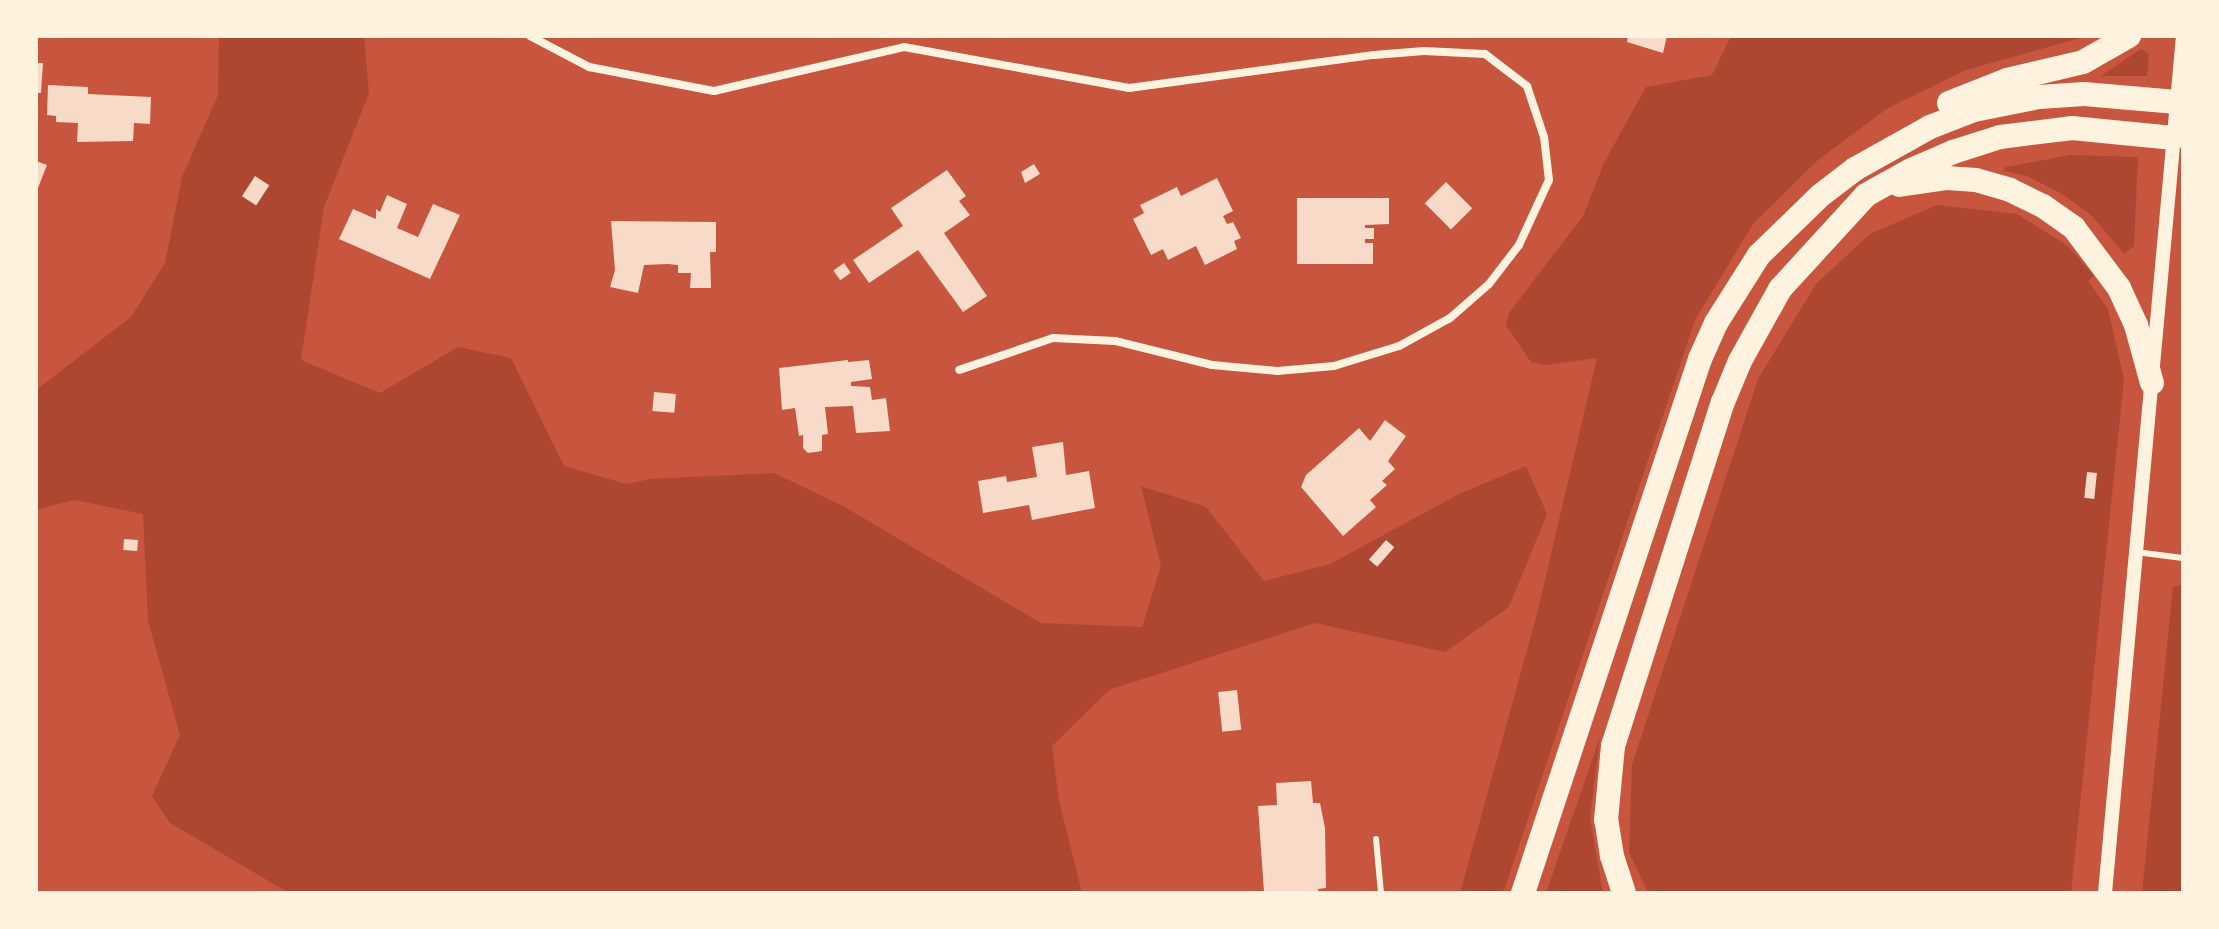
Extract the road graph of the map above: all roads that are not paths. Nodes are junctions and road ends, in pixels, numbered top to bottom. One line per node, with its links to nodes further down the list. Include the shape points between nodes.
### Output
1 (530, 36): 8 (street, via 589,67 714,91 904,47 1129,88 1374,55 1485,54 1527,86 1544,137 1549,180 1519,245 1489,284 1450,318 1399,346 1334,366 1277,371 1212,365 1115,341 1053,338)
2 (2129, 36): 6 (highway, via 2083,62 2007,80 1928,111)
3 (2183, 36): 4 (street)
4 (2177, 102): 5 (street); 6 (highway, via 2084,94 2003,103 1930,127)
5 (2174, 138): 7 (highway, via 2072,128 2000,137 1911,170); 9 (street)
6 (1855, 169): 14 (highway, via 1759,255 1716,323)
7 (1866, 195): 9 (highway, via 1947,178 2010,190 2043,206 2074,228 2119,288); 15 (highway, via 1780,289 1723,402 1613,746 1606,820)
8 (959, 370)
9 (2152, 383): 10 (street)
10 (2136, 552): 11 (lane); 16 (street)
11 (2183, 558)
12 (1376, 839): 13 (lane)
13 (1381, 893)
14 (1523, 893)
15 (1624, 893)
16 (2105, 893)

